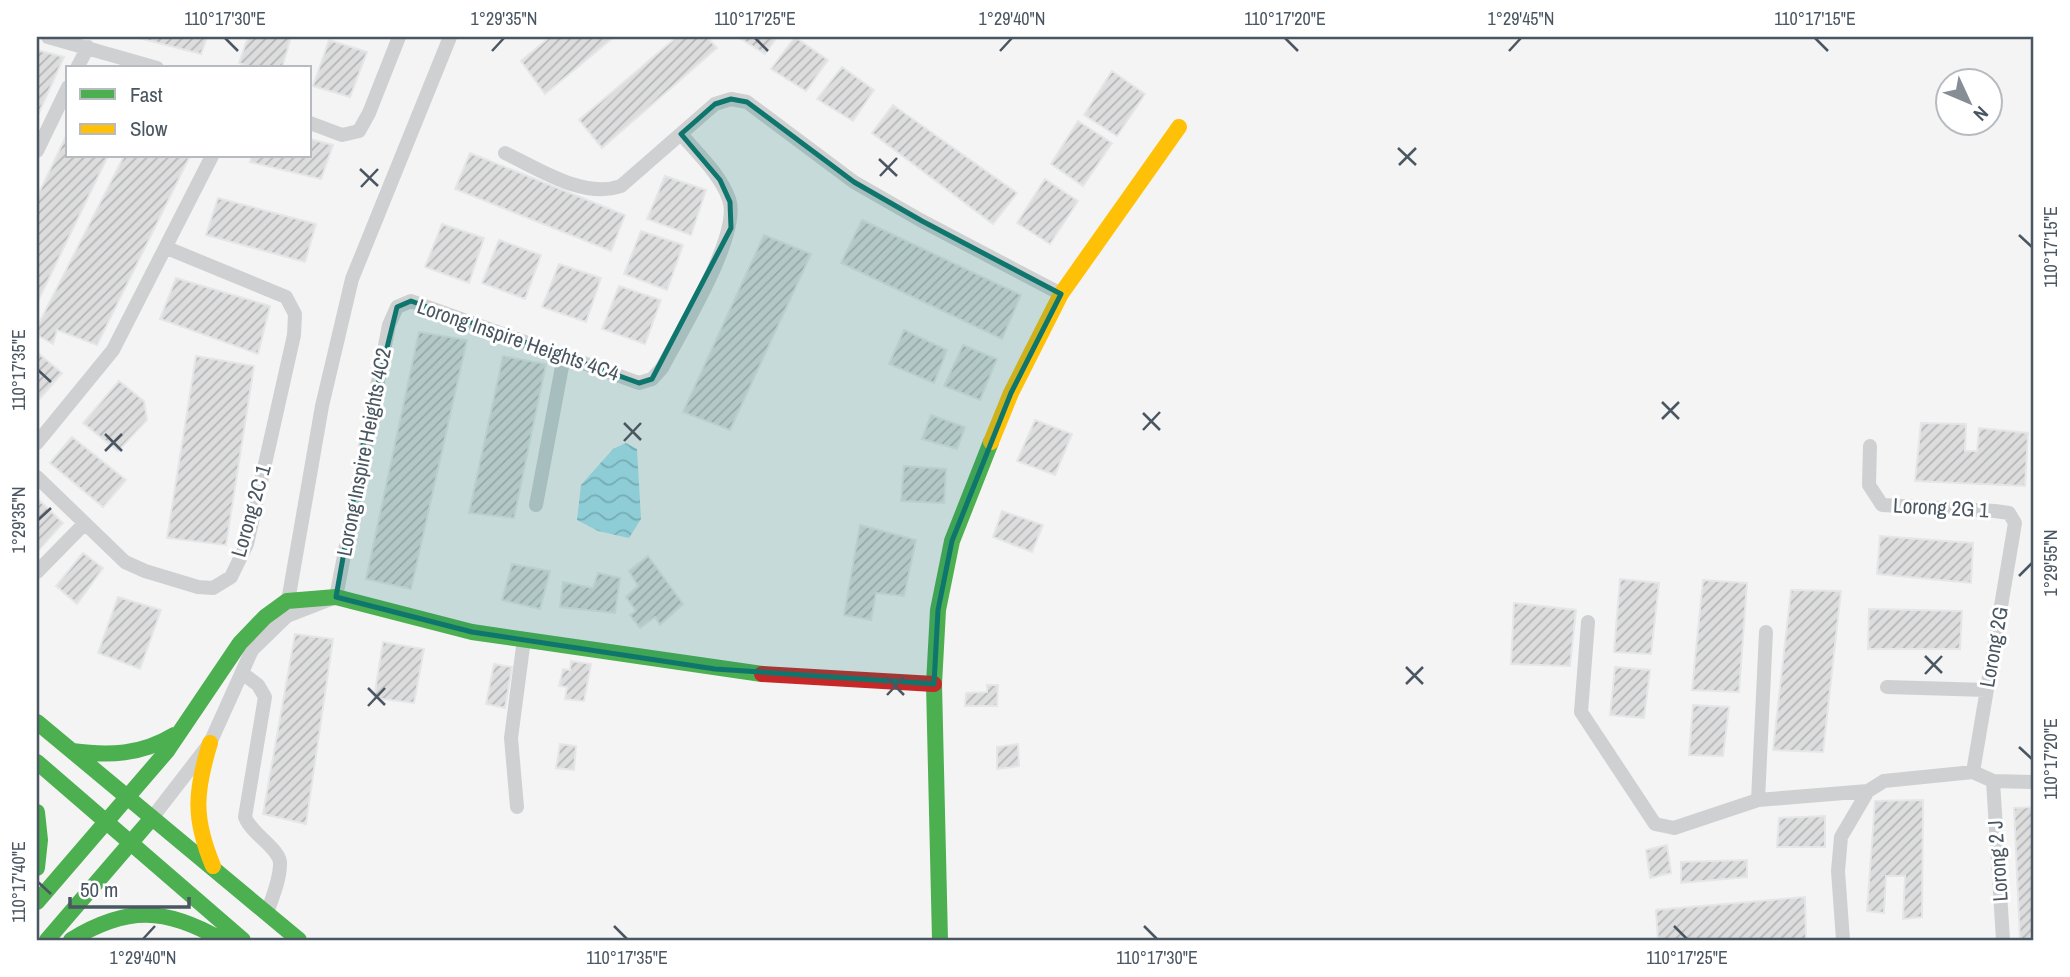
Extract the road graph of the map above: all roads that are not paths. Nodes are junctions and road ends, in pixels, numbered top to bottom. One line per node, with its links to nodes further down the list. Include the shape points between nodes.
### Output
1 (48, 37): 4 (street)
2 (399, 37): 8 (street, via 359,131 342,135)
3 (450, 37): 26 (street, via 352,279 322,406)
4 (88, 47): 5 (street); 6 (street)
5 (79, 66)
6 (150, 66)
7 (66, 91): 11 (street)
8 (312, 124)
9 (1178, 127): 15 (street)
10 (681, 134): 12 (street, via 621,186 606,191 579,187); 15 (street, via 715,104 731,99 747,102 855,182); 17 (street, Lorong Inspire Heights 4C4, via 720,180 730,202 731,228 662,368 652,379 639,383)
11 (37, 151)
12 (505, 153)
13 (211, 158): 14 (street)
14 (167, 248): 18 (street, via 113,350); 22 (street, Lorong 2C 1, via 286,297 295,314 247,544 231,577 214,588 198,587 125,562)
15 (1060, 294): 31 (street, via 1011,393 951,541 938,610)
16 (397, 307): 17 (street, Lorong Inspire Heights 4C4, via 411,301); 25 (street, Lorong Inspire Heights 4C2, via 363,445)
17 (564, 356): 21 (street)
18 (37, 443)
19 (1870, 446): 23 (street, Lorong 2G 1, via 1869,485 1882,505 1995,510 2009,513)
20 (37, 477): 22 (street, Lorong 2C 1)
21 (536, 505)
22 (85, 523): 24 (street)
23 (2015, 523): 33 (street, Lorong 2G)
24 (37, 572)
25 (336, 597): 26 (street); 29 (street, via 472,632)
26 (287, 608): 30 (street, via 253,650); 35 (street, via 265,617 240,643)
27 (1588, 622): 44 (street, via 1581,712 1655,824 1674,828)
28 (1766, 632): 44 (street)
29 (524, 639): 31 (street, via 755,674); 45 (street, via 511,738)
30 (242, 673): 36 (street); 53 (street, via 265,696 245,817 281,862)
31 (934, 684): 59 (street)
32 (1887, 687): 33 (street)
33 (1986, 690): 39 (street, Lorong 2G)
34 (37, 722): 37 (street)
35 (185, 728): 37 (street, via 159,746 134,754); 43 (street)
36 (210, 743): 47 (street); 51 (street, via 196,794 196,820)
37 (71, 751): 43 (street)
38 (37, 762): 48 (street)
39 (1973, 772): 40 (street); 42 (street, via 1884,781)
40 (1993, 781): 41 (street); 61 (street, Lorong 2 J)
41 (2033, 782)
42 (1868, 792): 44 (street); 60 (street, via 1841,837 1838,871)
43 (126, 796): 47 (street); 48 (street)
44 (1758, 800)
45 (517, 807)
46 (37, 812): 50 (street)
47 (152, 818): 49 (street); 51 (street)
48 (106, 820): 49 (street); 52 (street)
49 (131, 843): 54 (street); 57 (street)
50 (37, 868)
51 (215, 869): 53 (street)
52 (37, 902)
53 (267, 913): 58 (street)
54 (47, 940)
55 (71, 940): 56 (street, via 129,913 168,916 202,927)
56 (222, 940)
57 (243, 940)
58 (299, 940)
59 (940, 940)
60 (1843, 940)
61 (2003, 940)

